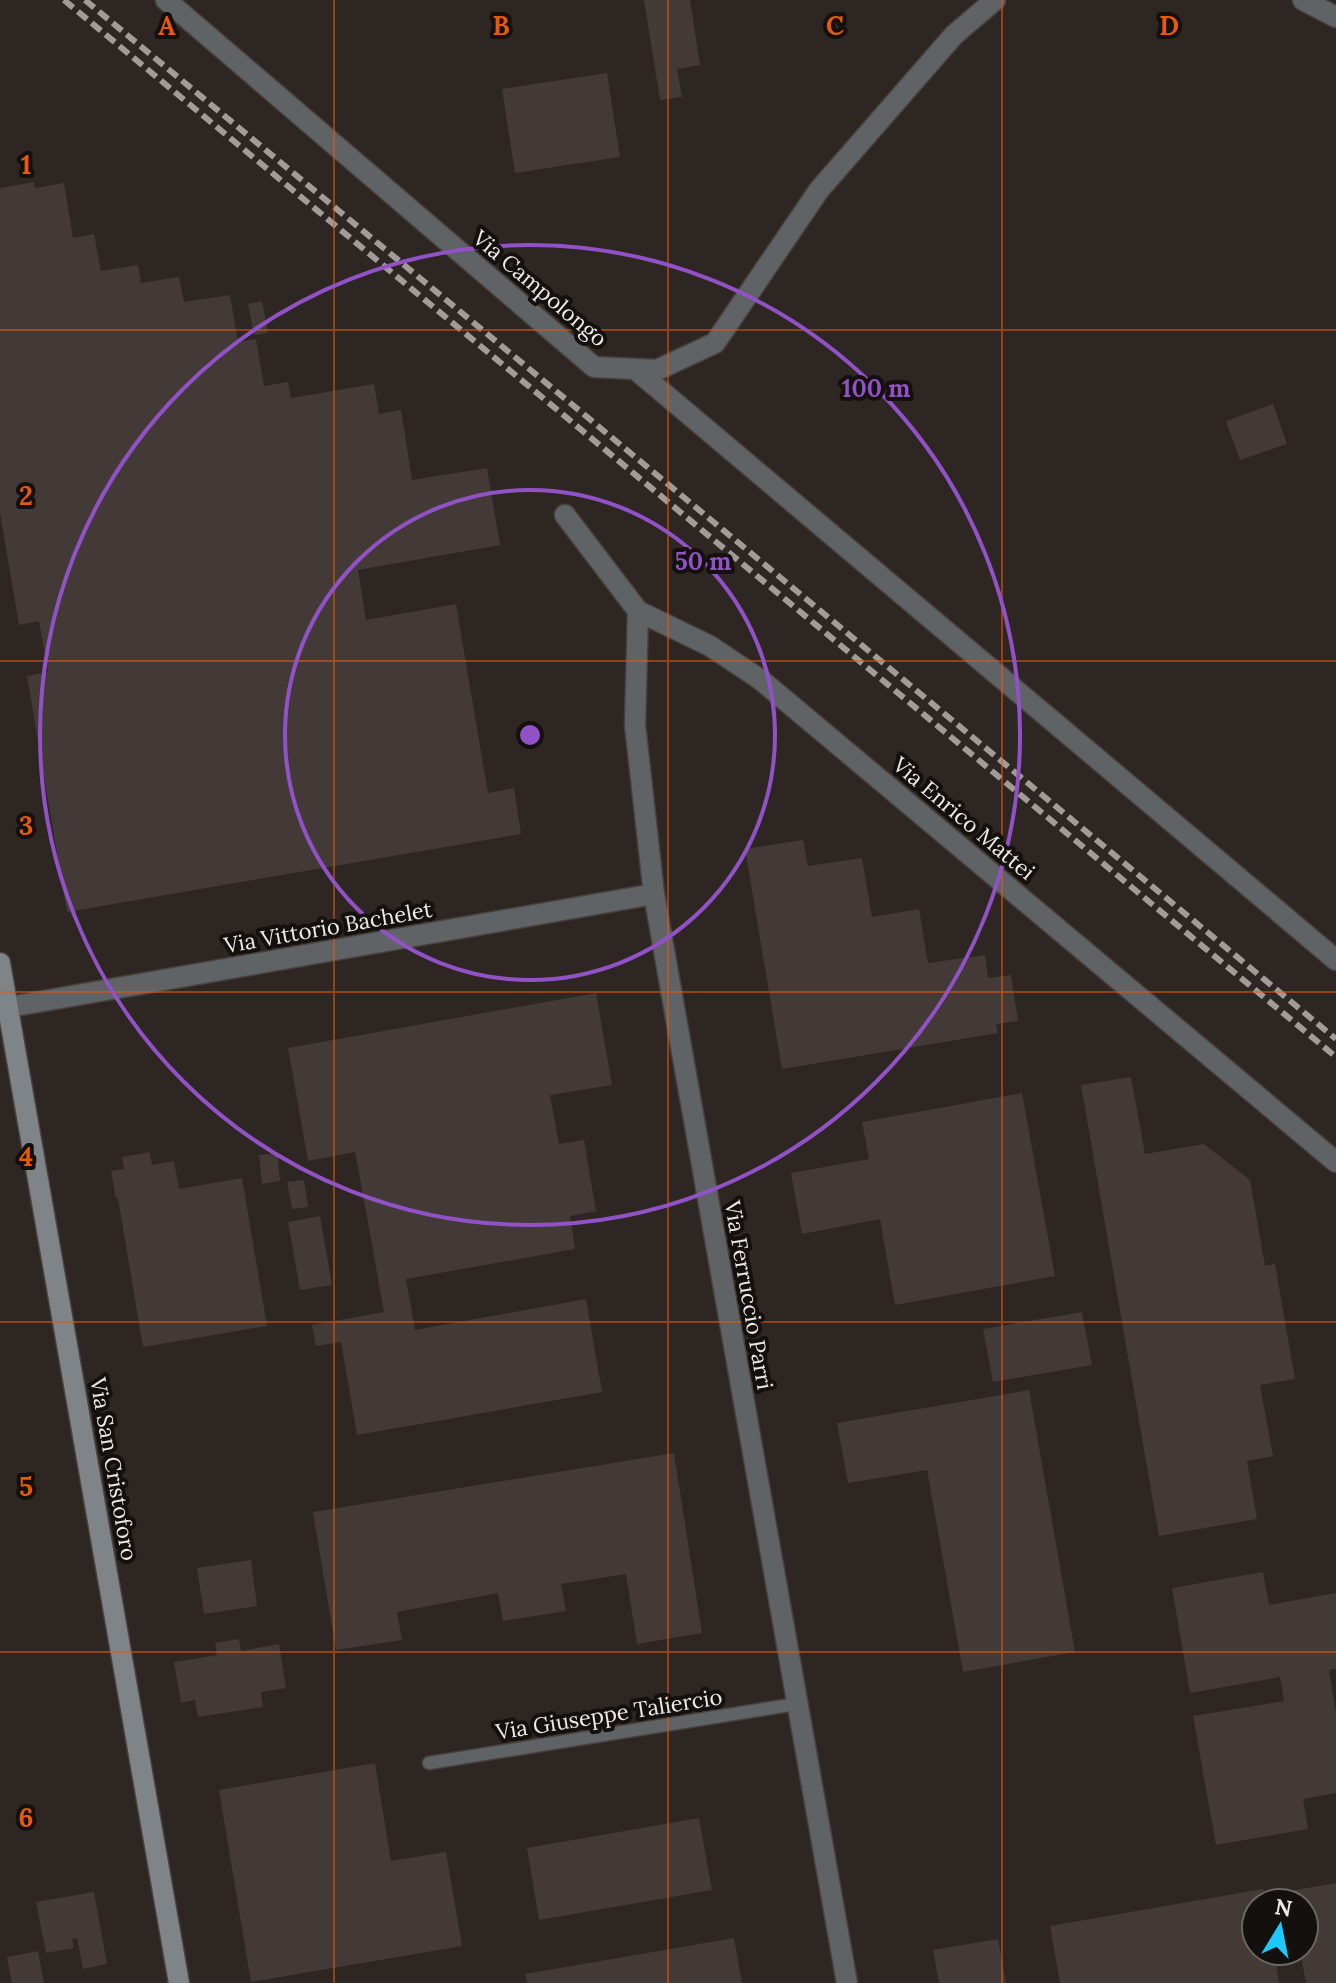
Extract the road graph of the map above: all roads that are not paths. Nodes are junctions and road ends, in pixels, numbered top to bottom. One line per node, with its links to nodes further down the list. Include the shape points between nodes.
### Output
1 (166, 0): 5 (street, Via Campolongo, via 594,367)
2 (995, 0): 5 (street, Via Campolongo, via 954,35 819,190 715,343 657,370)
3 (1303, 0): 4 (street)
4 (1336, 17)
5 (635, 369): 9 (street)
6 (565, 515): 7 (street, Via Enrico Mattei)
7 (638, 611): 8 (street, Via Ferruccio Parri, via 635,725); 12 (street, Via Enrico Mattei, via 710,646 761,680)
8 (654, 894): 11 (street, Via Vittorio Bachelet); 13 (street, Via Ferruccio Parri)
9 (1336, 960)
10 (0, 963): 11 (street, Via San Cristoforo)
11 (9, 1007): 15 (street, Via San Cristoforo)
12 (1336, 1160)
13 (796, 1704): 14 (lane, Via Giuseppe Taliercio); 16 (street, Via Ferruccio Parri)
14 (429, 1763)
15 (179, 1983)
16 (847, 1983)

